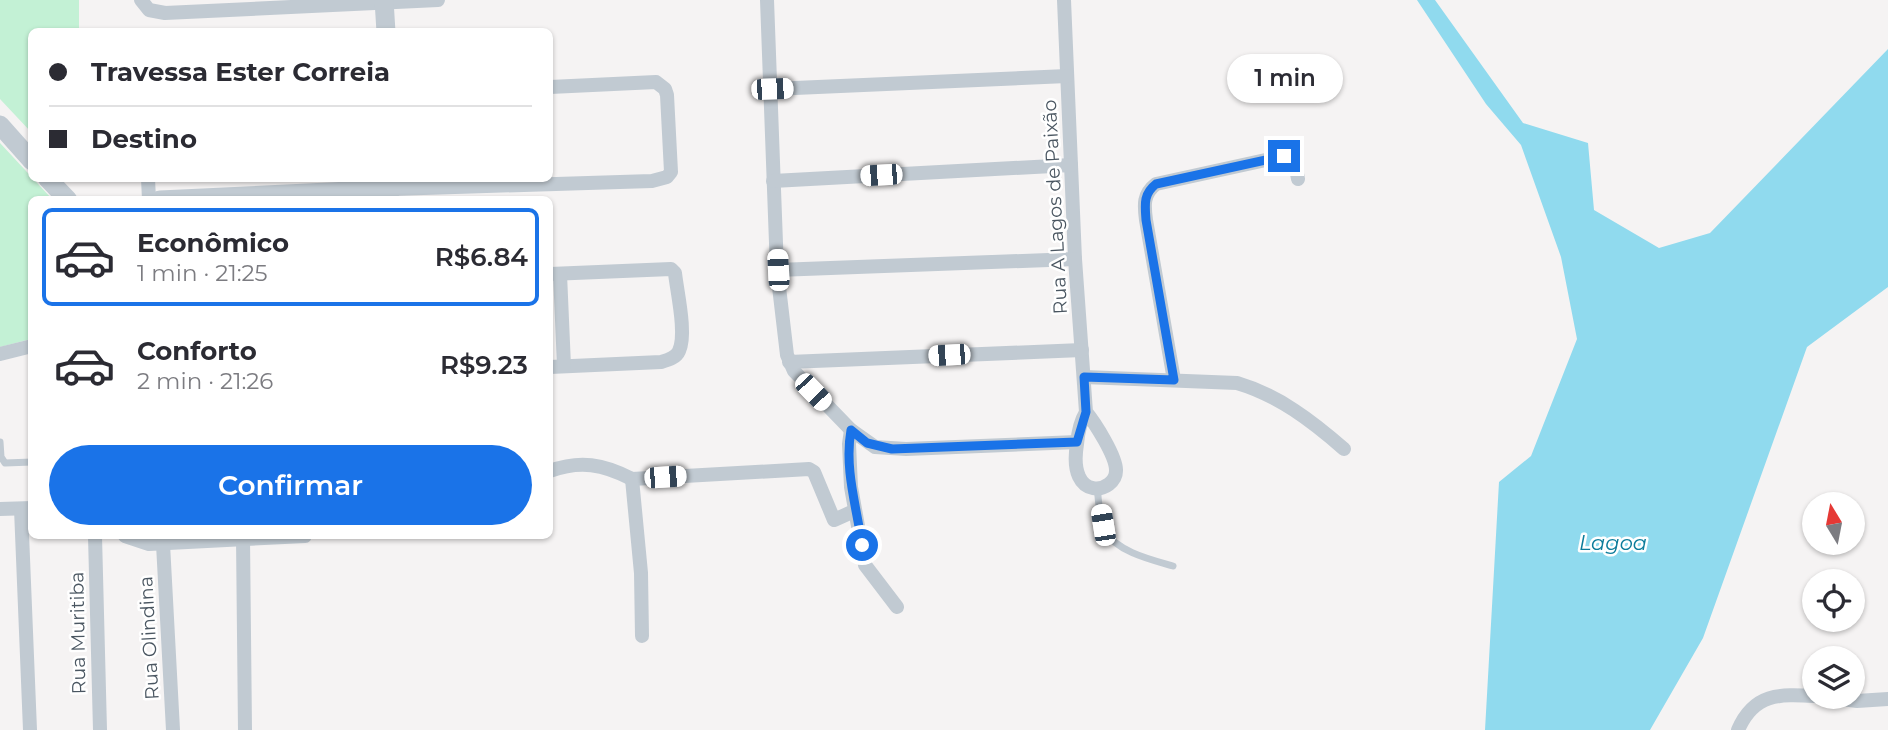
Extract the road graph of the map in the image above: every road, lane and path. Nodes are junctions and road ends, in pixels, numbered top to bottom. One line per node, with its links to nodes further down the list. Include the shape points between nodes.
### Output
1 (141, 0): 5 (street, via 149,10 165,13)
2 (438, 0): 5 (street)
3 (767, 0): 9 (street)
4 (1064, 0): 7 (street, Rua A Lagos de Paixão)
5 (384, 1): 6 (street)
6 (386, 28)
7 (1067, 76): 9 (street); 12 (street, Rua A Lagos de Paixão)
8 (553, 87): 16 (street, via 656,82 665,89 671,172 652,181)
9 (772, 89): 14 (street)
10 (0, 125): 11 (street)
11 (28, 156)
12 (1071, 165): 14 (street); 19 (street, Rua A Lagos de Paixão)
13 (1298, 179): 28 (street, via 1295,163 1284,156 1149,189 1144,204 1146,220)
14 (773, 181): 20 (street)
15 (51, 182): 17 (street)
16 (392, 189): 18 (street)
17 (64, 196)
18 (244, 196)
19 (1075, 260): 20 (street); 23 (street, Rua A Lagos de Paixão)
20 (778, 270): 25 (street)
21 (555, 274): 26 (street); 26 (street, via 671,269 680,320 679,351 668,360)
22 (28, 347): 24 (street)
23 (1082, 350): 25 (street); 27 (street, Rua A Lagos de Paixão)
24 (0, 354)
25 (789, 362): 30 (street)
26 (557, 366)
27 (1084, 377): 28 (street); 29 (street, Rua A Lagos de Paixão)
28 (1174, 380): 33 (street, via 1237,383 1259,390 1287,405)
29 (1086, 412): 32 (street, Rua A Lagos de Paixão); 37 (street, Rua A Lagos de Paixão, via 1116,470 1113,481)
30 (851, 430): 32 (street, via 867,443 892,449); 40 (street)
31 (0, 442): 34 (lane, via 5,463)
32 (1077, 442): 37 (street, Rua A Lagos de Paixão, via 1079,480)
33 (1343, 449)
34 (28, 462)
35 (553, 470): 36 (street, via 589,464)
36 (632, 479): 40 (street, via 809,469 834,520); 48 (street)
37 (1097, 488): 46 (lane, via 1106,534 1136,554)
38 (26, 508): 39 (street); 52 (street)
39 (0, 509)
40 (854, 511): 47 (street, via 866,569)
41 (94, 539): 53 (street, Rua Muritiba)
42 (134, 539): 45 (street)
43 (230, 539): 45 (street)
44 (243, 539): 55 (street)
45 (163, 544): 54 (street, Rua Olindina)
46 (1173, 566)
47 (897, 607)
48 (642, 636)
49 (1802, 697): 56 (street, via 1767,698 1753,705)
50 (1888, 699): 51 (street)
51 (1865, 700)
52 (30, 730)
53 (100, 730)
54 (173, 730)
55 (245, 730)
56 (1738, 730)

